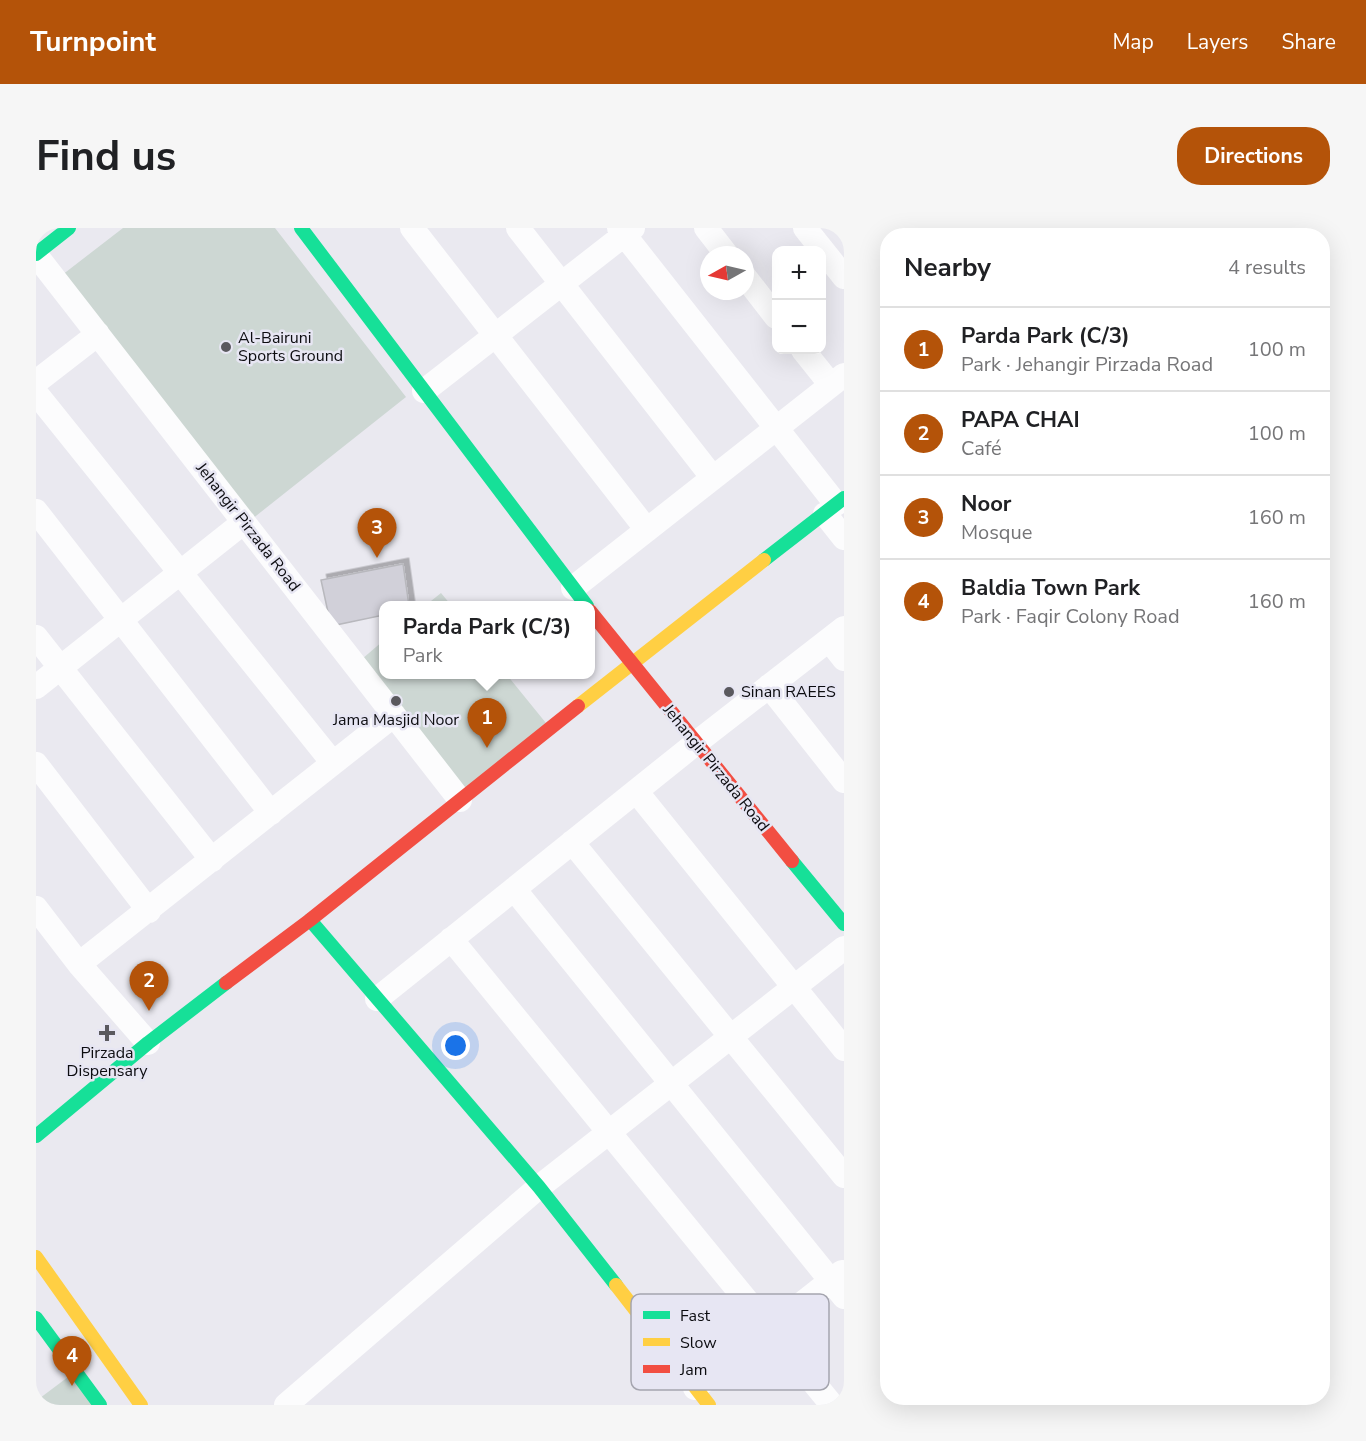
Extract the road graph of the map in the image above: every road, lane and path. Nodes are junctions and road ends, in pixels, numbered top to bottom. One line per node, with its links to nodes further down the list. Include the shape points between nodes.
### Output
1 (69, 228): 9 (street)
2 (301, 228): 19 (street)
3 (411, 228): 15 (street)
4 (518, 228): 11 (street)
5 (706, 228): 8 (street)
6 (805, 228): 10 (street)
7 (625, 230): 11 (street); 21 (street)
8 (720, 246)
9 (36, 254): 14 (street, Jehangir Pirzada Road)
10 (844, 278)
11 (562, 284): 15 (street); 22 (street)
12 (754, 288): 13 (street)
13 (772, 310)
14 (98, 334): 18 (street); 25 (street, Jehangir Pirzada Road)
15 (495, 336): 19 (street); 26 (street)
16 (808, 354): 17 (street)
17 (838, 380): 21 (street)
18 (36, 382)
19 (424, 392): 29 (street)
20 (36, 393): 28 (street)
21 (776, 428): 22 (street); 23 (street)
22 (713, 478): 26 (street)
23 (835, 505): 27 (street); 35 (street)
24 (36, 512): 31 (street)
25 (244, 522): 28 (street); 39 (street, Jehangir Pirzada Road)
26 (647, 530): 29 (street)
27 (844, 538)
28 (181, 573): 31 (street); 41 (street)
29 (580, 597)
30 (595, 616): 35 (street, Jehangir Pirzada Road)
31 (121, 620): 36 (street); 46 (street)
32 (836, 634): 34 (street); 37 (street)
33 (36, 638): 36 (street)
34 (844, 659)
35 (631, 664): 40 (street, Jehangir Pirzada Road); 45 (street)
36 (60, 668): 38 (street); 48 (street)
37 (768, 686): 40 (street); 43 (street)
38 (36, 687)
39 (393, 715): 41 (street); 45 (street, Jehangir Pirzada Road)
40 (696, 743): 44 (street); 53 (street, Jehangir Pirzada Road)
41 (333, 763): 46 (street)
42 (36, 764): 51 (street)
43 (844, 781)
44 (636, 791): 47 (street); 57 (street)
45 (460, 800): 52 (street)
46 (271, 813): 48 (street)
47 (573, 842): 49 (street); 59 (street)
48 (212, 860): 51 (street)
49 (514, 889): 54 (street); 62 (street)
50 (36, 908): 56 (street)
51 (149, 910): 56 (street)
52 (310, 920): 58 (street); 60 (street)
53 (844, 924)
54 (451, 939): 58 (street); 63 (street)
55 (844, 948): 57 (street)
56 (79, 964): 60 (street)
57 (794, 987): 59 (street); 61 (street)
58 (377, 999): 66 (street)
59 (731, 1037): 62 (street); 65 (street)
60 (148, 1043): 64 (street)
61 (844, 1049)
62 (672, 1083): 63 (street); 68 (street)
63 (609, 1132): 66 (street); 69 (street)
64 (36, 1136)
65 (844, 1176)
66 (539, 1187): 71 (street); 76 (street)
67 (36, 1257): 75 (street)
68 (840, 1283): 70 (street)
69 (741, 1294)
70 (823, 1294)
71 (631, 1305)
72 (36, 1318): 74 (street)
73 (820, 1390): 77 (street)
74 (100, 1405)
75 (141, 1405)
76 (286, 1405)
77 (832, 1405)

